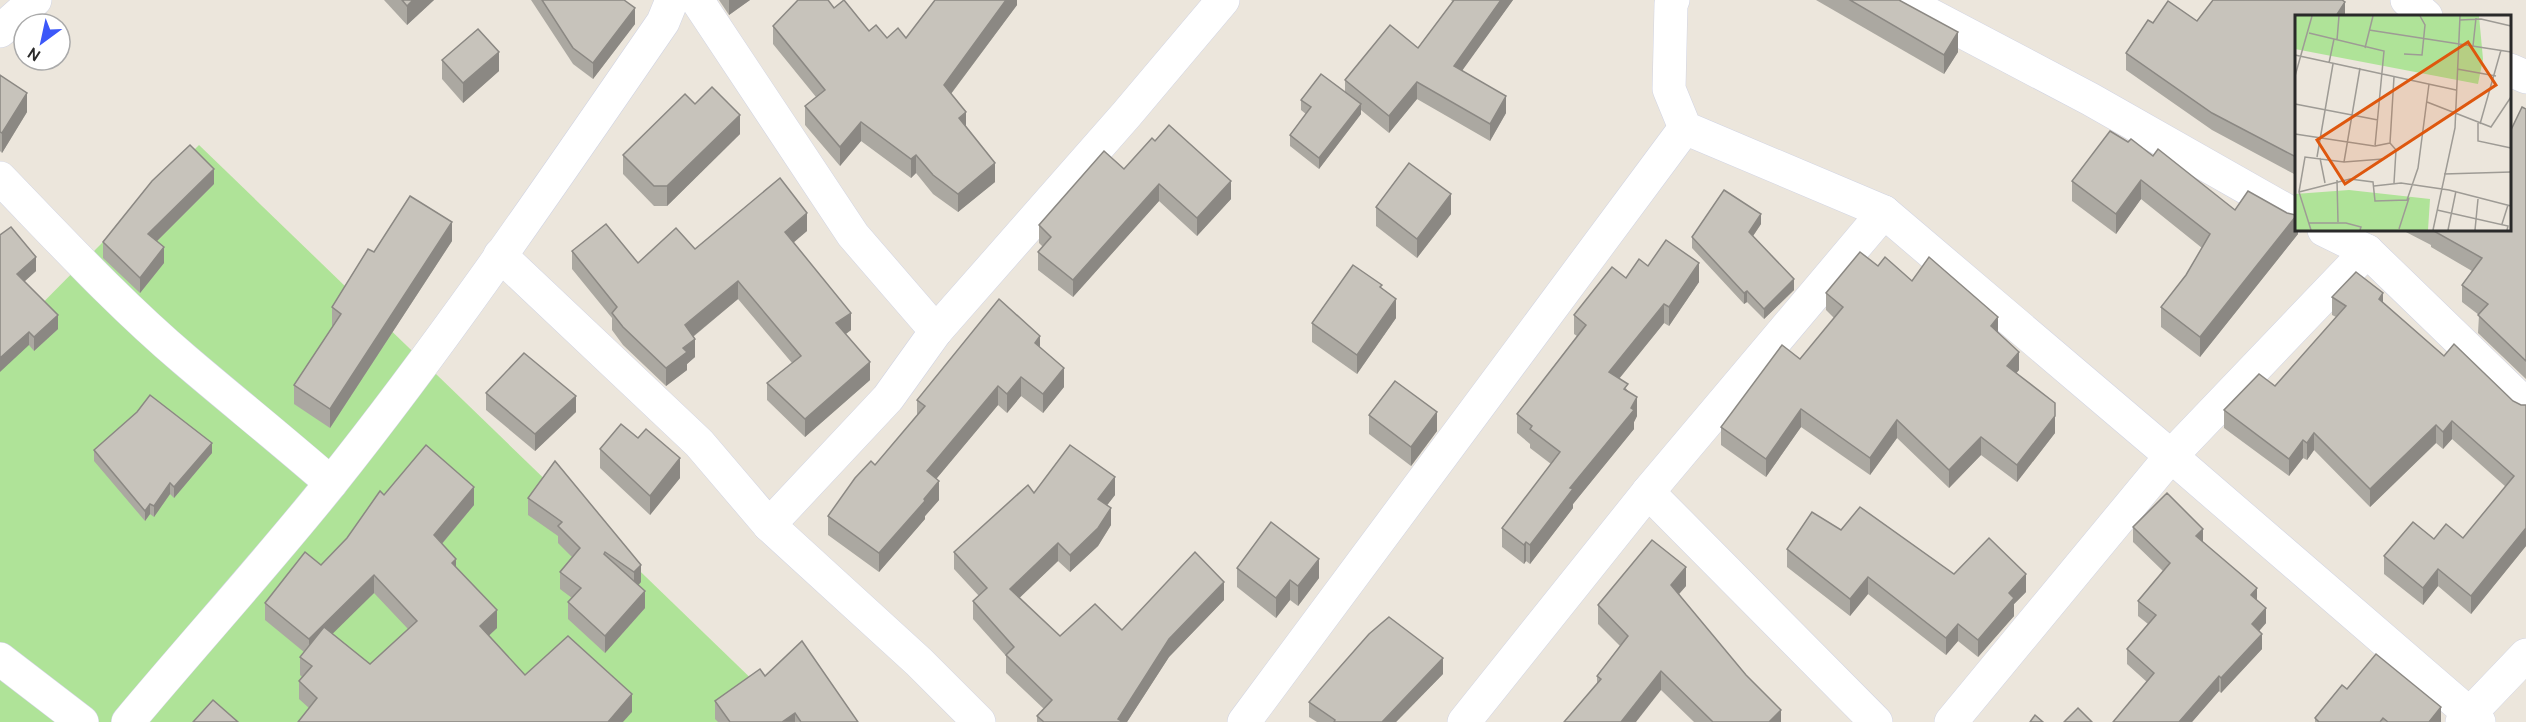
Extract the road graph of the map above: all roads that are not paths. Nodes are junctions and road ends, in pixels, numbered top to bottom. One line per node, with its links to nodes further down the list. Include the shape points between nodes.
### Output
1 (35, 0): 9 (street)
2 (672, 0): 18 (street, via 663,22)
3 (697, 0): 19 (street, via 853,235)
4 (1223, 0): 19 (street)
5 (1673, 0): 12 (street, via 1669,89)
6 (1902, 0): 15 (street, via 2090,99)
7 (2407, 0): 8 (street)
8 (2425, 15)
9 (0, 31)
10 (2511, 70): 11 (street)
11 (2526, 77)
12 (1685, 128): 14 (street); 31 (street)
13 (0, 178): 22 (street, via 124,305)
14 (1884, 212): 21 (street); 23 (street)
15 (2295, 215)
16 (2326, 231): 17 (street)
17 (2367, 251): 20 (street); 21 (street)
18 (500, 255): 22 (street); 24 (street, via 699,443)
19 (936, 331): 24 (street, via 888,398)
20 (2526, 405)
21 (2171, 456): 27 (street); 34 (street)
22 (331, 483): 29 (street)
23 (1648, 492): 32 (street); 33 (street)
24 (769, 525): 30 (street)
25 (2526, 655): 27 (street)
26 (0, 659): 28 (street)
27 (2470, 719)
28 (82, 722)
29 (128, 722)
30 (979, 722)
31 (1244, 722)
32 (1464, 722)
33 (1876, 722)
34 (1951, 722)

